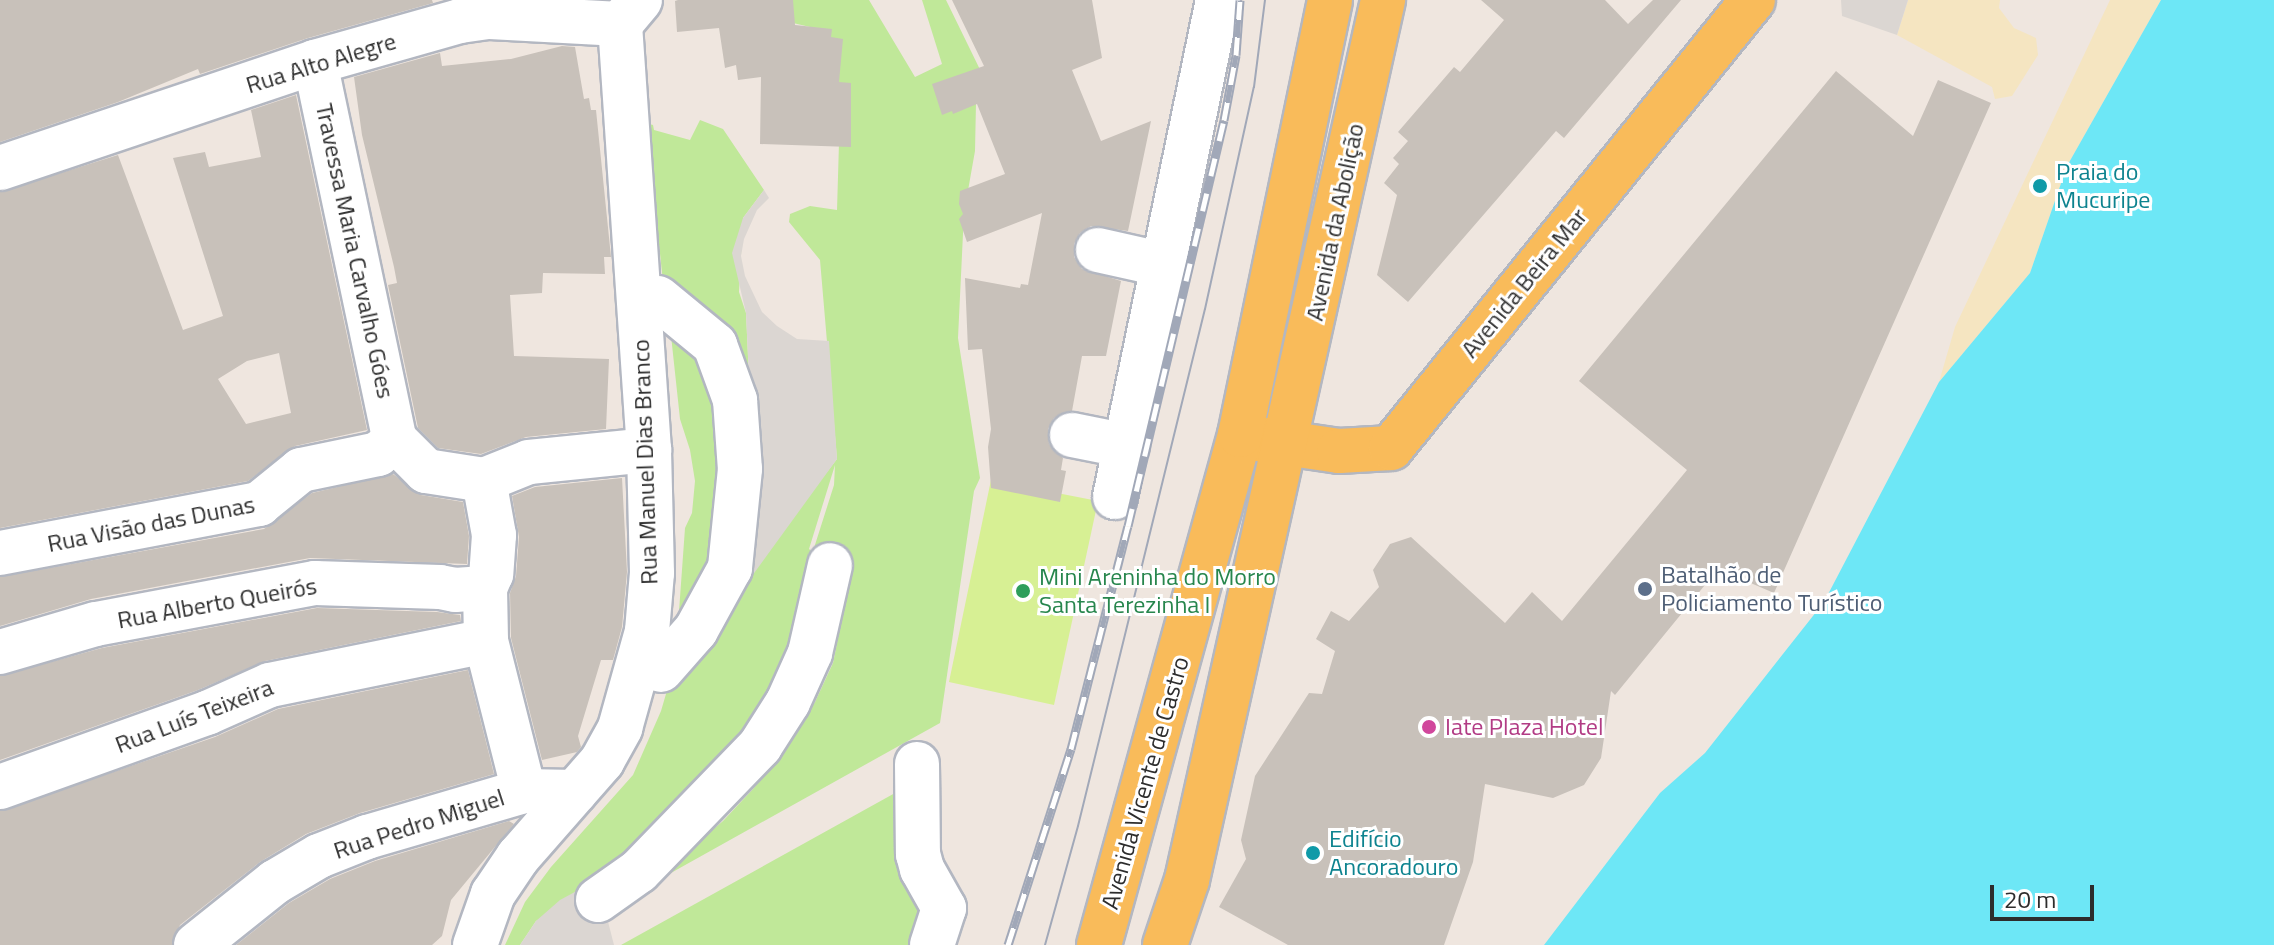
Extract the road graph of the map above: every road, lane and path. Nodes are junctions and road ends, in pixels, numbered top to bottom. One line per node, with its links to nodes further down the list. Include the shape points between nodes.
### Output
1 (1218, 0): 10 (street)
2 (1330, 0): 14 (main road)
3 (1383, 0): 16 (main road, Avenida da Abolição)
4 (1753, 0): 16 (main road, Avenida Beira Mar, via 1391,448 1339,451)
5 (630, 12): 6 (street, Rua Alto Alegre, via 476,18); 17 (street, Rua Manuel Dias Branco)
6 (315, 62): 8 (street, Rua Alto Alegre); 15 (street, Travessa Maria Carvalho Góes)
7 (639, 127): 11 (street)
8 (0, 168)
9 (1098, 250): 10 (street)
10 (1165, 265): 12 (street)
11 (658, 298): 25 (street, via 677,451 673,589); 25 (street, via 715,345 735,400 740,469 730,568 696,630)
12 (1131, 428): 13 (street); 19 (street)
13 (1072, 435)
14 (1240, 435): 16 (main road, Avenida Beira Mar); 30 (main road, Avenida Vicente de Castro)
15 (395, 440): 18 (street, via 426,471); 20 (street, Rua Visão das Dunas, via 378,454 301,470 259,504)
16 (1285, 444): 31 (main road)
17 (649, 450): 18 (street, via 529,462); 29 (street, Rua Manuel Dias Branco, via 652,573 644,647 620,728 602,761)
18 (484, 480): 22 (street, via 494,535)
19 (1115, 497)
20 (0, 553)
21 (830, 565): 32 (street, via 810,653 760,746 650,860)
22 (485, 588): 23 (street); 24 (street, Rua Alberto Queirós, via 315,583 96,624)
23 (486, 641): 27 (street, Rua Luís Teixeira, via 270,685); 28 (street)
24 (0, 652)
25 (661, 670): 35 (street, via 645,723 619,775 540,863 507,914)
26 (917, 764): 36 (street, via 918,854 944,908)
27 (0, 787)
28 (524, 791): 29 (street, Rua Pedro Miguel); 33 (street, Rua Pedro Miguel, via 319,856 275,882)
29 (575, 792): 34 (street, Rua Manuel Dias Branco, via 493,894)
30 (1125, 863): 31 (main road); 37 (main road, Avenida Vicente de Castro)
31 (1187, 880): 38 (main road)
32 (598, 900)
33 (196, 945)
34 (475, 945)
35 (495, 945)
36 (932, 945)
37 (1099, 945)
38 (1165, 945)

